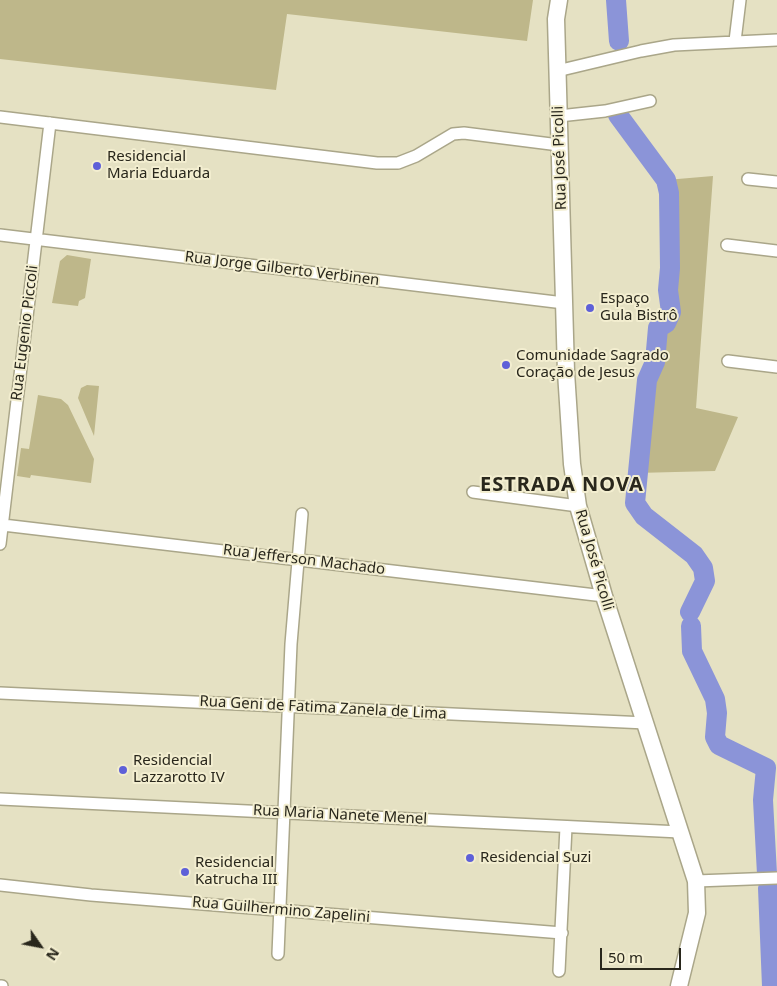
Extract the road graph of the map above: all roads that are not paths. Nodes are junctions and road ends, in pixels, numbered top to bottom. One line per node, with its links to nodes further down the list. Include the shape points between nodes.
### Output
1 (559, 0): 5 (street, Rua José Picolli)
2 (740, 0): 4 (street)
3 (777, 40): 4 (street)
4 (735, 41): 5 (street, via 649,49)
5 (557, 71): 7 (street, Rua José Picolli)
6 (650, 101): 7 (street, via 605,111)
7 (559, 116): 10 (street, Rua José Picolli)
8 (0, 117): 9 (street)
9 (50, 124): 10 (street, via 377,163 398,163 453,134 464,132); 14 (street, Rua Eugenio Piccoli)
10 (559, 145): 19 (street, Rua José Picolli)
11 (748, 179): 12 (street)
12 (777, 182)
13 (0, 235): 14 (street, Rua Jorge Gilberto Verbinen)
14 (36, 240): 19 (street, Rua Jorge Gilberto Verbinen); 25 (street, Rua Eugenio Piccoli)
15 (727, 245): 16 (street)
16 (777, 251)
17 (753, 256): 18 (street)
18 (777, 259)
19 (564, 304): 23 (street, Rua José Picolli, via 570,442)
20 (777, 367): 21 (street, via 728,365)
21 (777, 374)
22 (473, 492): 23 (street)
23 (578, 506): 28 (street, Rua José Picolli)
24 (302, 514): 27 (street)
25 (3, 525): 26 (street, Rua Eugenio Piccoli); 27 (street, Rua Jefferson Machado)
26 (0, 544)
27 (297, 559): 28 (street, Rua Jefferson Machado); 30 (street)
28 (604, 596): 31 (street, Rua José Picolli)
29 (0, 694): 30 (street, Rua Geni de Fatima Zanela de Lima)
30 (288, 706): 31 (street, Rua Geni de Fatima Zanela de Lima); 33 (street)
31 (646, 723): 35 (street, Rua José Picolli)
32 (0, 799): 33 (street, Rua Maria Nanete Menel)
33 (283, 812): 34 (street, Rua Maria Nanete Menel); 39 (street)
34 (566, 827): 35 (street, Rua Maria Nanete Menel); 40 (street)
35 (680, 832): 37 (street, Rua José Picolli)
36 (777, 878): 37 (street)
37 (696, 881): 43 (street, Rua José Picolli, via 697,914)
38 (0, 885): 39 (street, Rua Guilhermino Zapelini)
39 (280, 910): 40 (street, Rua Guilhermino Zapelini); 41 (street)
40 (562, 933): 42 (street)
41 (278, 954)
42 (559, 971)
43 (679, 986)

